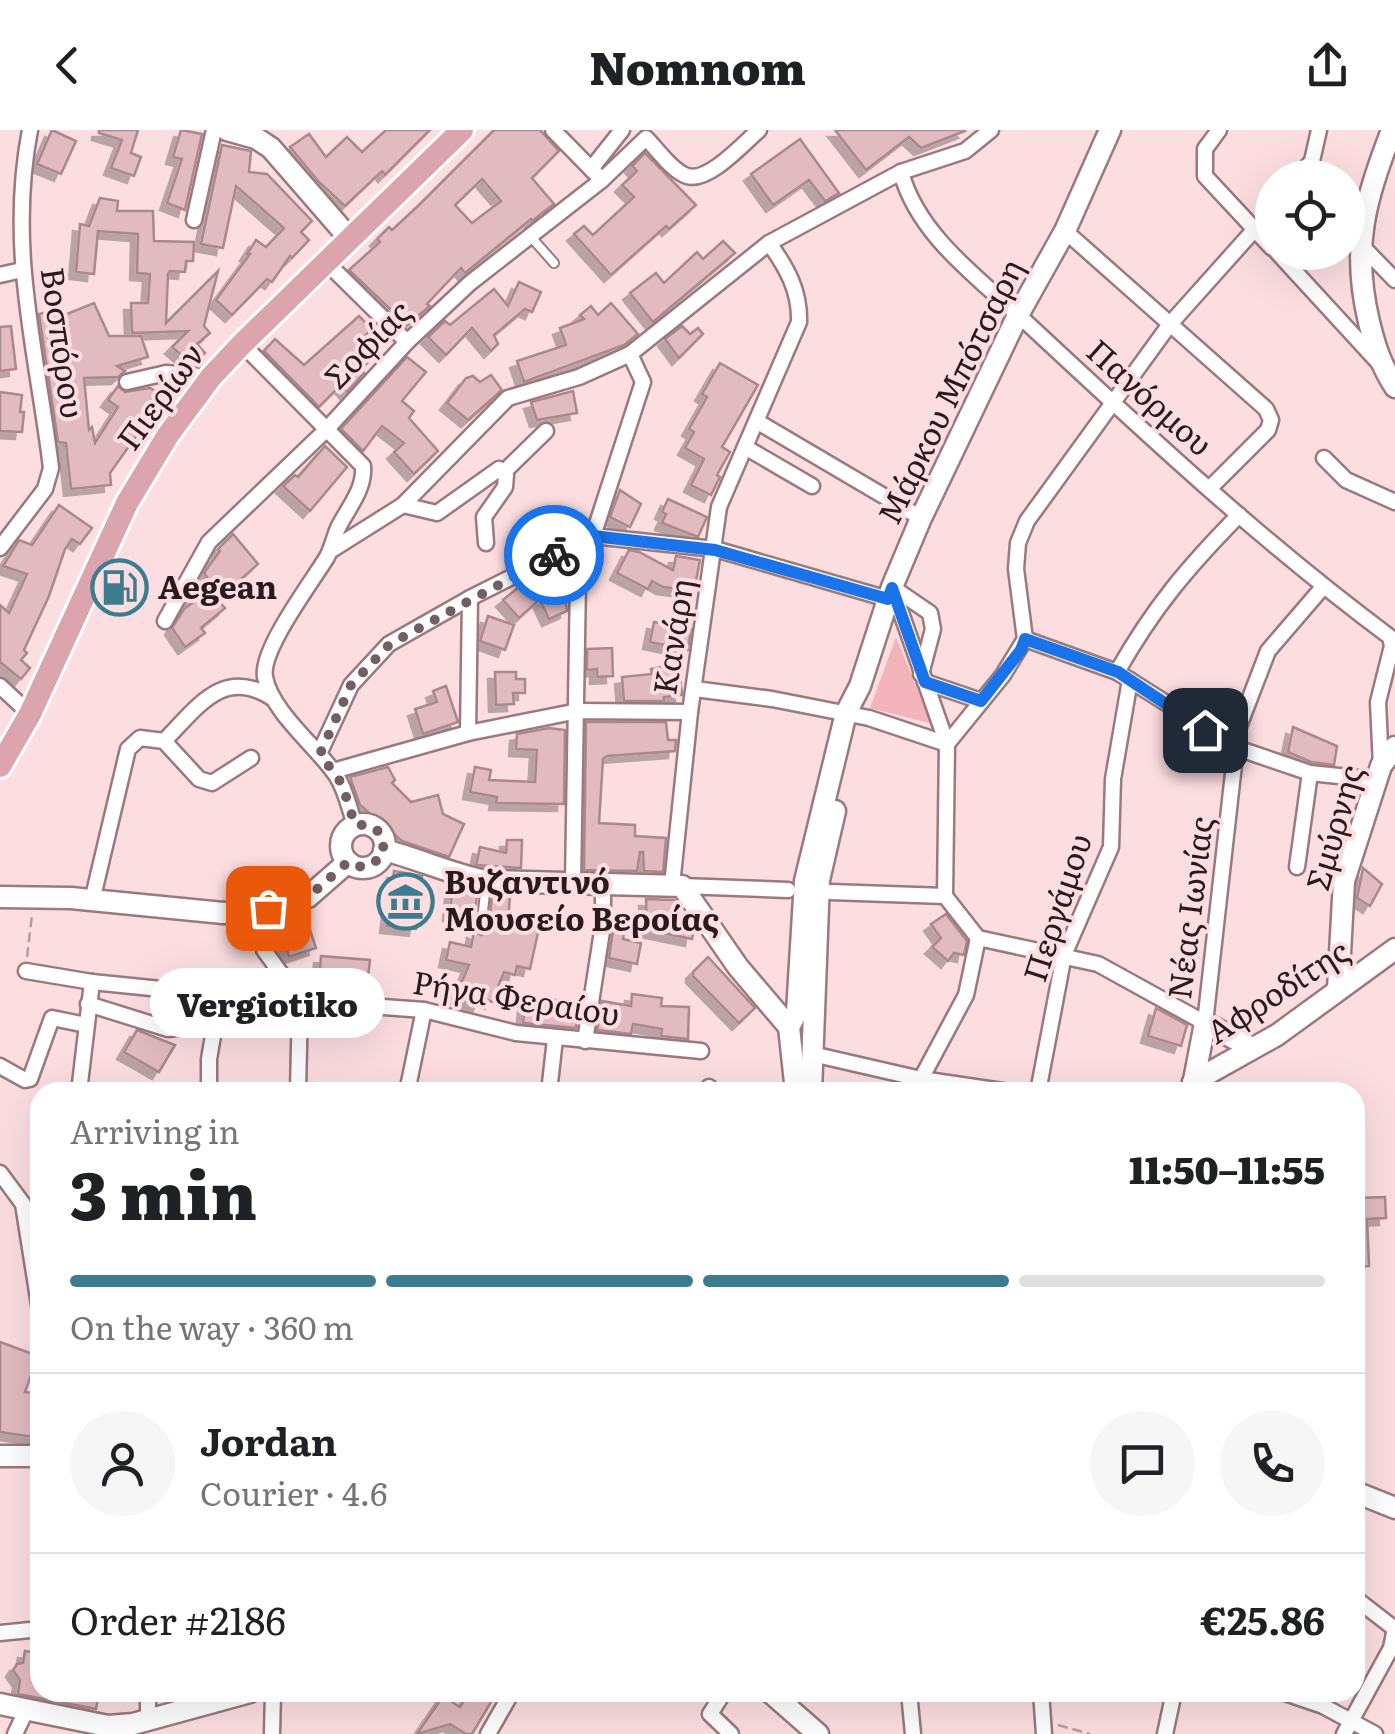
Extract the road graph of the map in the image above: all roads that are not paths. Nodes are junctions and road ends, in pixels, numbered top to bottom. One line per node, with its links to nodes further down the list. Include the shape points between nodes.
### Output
1 (30, 130): 27 (street, Βοσπόρου)
2 (214, 130): 17 (street)
3 (227, 130): 13 (street)
4 (462, 130): 22 (main road, Πιερίων)
5 (553, 130): 16 (street)
6 (622, 130): 16 (street, Σοφίας)
7 (759, 130): 16 (street, Σοφίας, via 709,173 695,177 684,176 646,138)
8 (992, 130): 15 (street, via 966,151)
9 (1110, 130): 20 (street, Μάρκου Μπότσαρη)
10 (1219, 130): 19 (street, via 1202,157 1205,176)
11 (1319, 130): 14 (street)
12 (1392, 130): 18 (street)
13 (274, 139): 22 (street)
14 (1312, 160)
15 (902, 172): 23 (street); 32 (street, Πανόρμου, via 921,218)
16 (596, 175): 21 (street, Σοφίας)
17 (194, 220)
18 (1365, 223)
19 (1255, 228): 33 (street)
20 (1065, 231): 32 (street, Μάρκου Μπότσαρη); 33 (street)
21 (531, 237): 26 (lane); 34 (street, Σοφίας)
22 (350, 239): 25 (main road, Πιερίων)
23 (768, 243): 36 (street); 42 (street, Κανάρη, via 800,300 799,322)
24 (1365, 250): 31 (street)
25 (326, 262): 34 (street); 35 (main road, Πιερίων)
26 (554, 263)
27 (22, 270): 30 (street); 56 (street, Βοσπόρου, via 51,468 46,489)
28 (1293, 270): 37 (street)
29 (1360, 270): 37 (street)
30 (0, 276)
31 (1395, 280)
32 (1018, 316): 41 (street, Πανόρμου); 53 (street, Μάρκου Μπότσαρη)
33 (1170, 324): 41 (street); 49 (street, via 1271,420)
34 (406, 342): 43 (street, Σοφίας)
35 (242, 344): 38 (main road, Πιερίων); 43 (street)
36 (630, 354): 51 (street, via 579,378 508,398); 54 (street, via 643,382)
37 (1379, 363): 40 (street)
38 (211, 377): 39 (street, via 166,372); 73 (main road, Πιερίων, via 126,503)
39 (127, 382)
40 (1395, 387)
41 (1110, 404): 49 (street, Πανόρμου); 64 (street, via 1018,543)
42 (758, 422): 45 (street, Κανάρη); 53 (street)
43 (325, 431): 58 (street, via 354,455 364,476); 63 (street, Σοφίας, via 209,542)
44 (546, 431): 47 (street)
45 (744, 448): 48 (street); 57 (street, Κανάρη, via 719,507)
46 (1324, 458): 50 (street, via 1346,480)
47 (504, 472): 51 (street, via 483,478 437,513); 55 (street, via 505,487 484,517)
48 (812, 486)
49 (1209, 489): 52 (street, Πανόρμου)
50 (1395, 502)
51 (403, 505): 58 (street)
52 (1240, 515): 60 (street, Πανόρμου); 65 (street, Περγάμου, via 1157,606)
53 (921, 518): 61 (street, Μάρκου Μπότσαρη)
54 (593, 536): 57 (street); 62 (street)
55 (486, 543)
56 (0, 548)
57 (715, 550): 61 (street); 68 (street, Κανάρη)
58 (330, 551): 69 (street, via 265,662)
59 (578, 580): 71 (street)
60 (1323, 587): 79 (street, Νέας Ιωνίας, via 1268,651); 85 (street, Πανόρμου, via 1390,637 1378,702)
61 (890, 593): 66 (street); 66 (street, via 930,613); 74 (street, Μάρκου Μπότσαρη)
62 (470, 598): 75 (street); 80 (street, via 390,644 369,664 351,685)
63 (164, 622)
64 (1025, 639): 65 (street); 70 (street)
65 (1124, 676): 79 (street); 104 (street, Περγάμου, via 1112,847)
66 (923, 678): 70 (street); 77 (street)
67 (0, 686): 73 (street)
68 (696, 689): 72 (street, Κανάρη); 74 (street)
69 (272, 699): 76 (street, via 254,687 224,687); 80 (street)
70 (981, 701): 77 (street)
71 (578, 711): 72 (street); 75 (street); 91 (street)
72 (690, 712): 93 (street, Κανάρη)
73 (30, 714): 82 (main road, Πιερίων)
74 (852, 714): 77 (street); 114 (street, Μάρκου Μπότσαρη, via 805,880 797,1012); 119 (street, Μάρκου Μπότσαρη, via 819,880)
75 (468, 732): 83 (street)
76 (164, 740): 81 (street, via 199,779 212,782); 98 (street, via 140,738 128,748)
77 (947, 744): 97 (street)
78 (1395, 747): 85 (street, Σμύρνης)
79 (1237, 748): 84 (street); 112 (street, Νέας Ιωνίας)
80 (320, 754): 83 (street)
81 (251, 758)
82 (0, 766)
83 (333, 771): 86 (street)
84 (1310, 773): 85 (street); 89 (street)
85 (1379, 773): 107 (street, Σμύρνης, via 1344,881)
86 (355, 825): 87 (street, via 378,829); 88 (street, via 341,839)
87 (384, 850): 88 (street, via 369,867); 90 (street)
88 (348, 862): 98 (street, via 308,897 268,908 223,913)
89 (1297, 866)
90 (486, 880): 91 (street); 100 (lane)
91 (573, 882): 92 (street)
92 (603, 883): 93 (street); 116 (street, via 603,925)
93 (677, 886): 94 (street); 114 (street)
94 (788, 890)
95 (830, 892): 97 (street)
96 (0, 896): 98 (street)
97 (945, 896): 102 (street)
98 (92, 901): 99 (street)
99 (0, 905)
100 (482, 928)
101 (264, 935): 109 (street, via 264,950)
102 (978, 938): 104 (street); 129 (street, via 966,995)
103 (1395, 949): 107 (street, Αφροδίτης)
104 (1064, 956): 112 (street, via 1098,964); 130 (street, Περγάμου)
105 (26, 971): 106 (street, Ρήγα Φεραίου)
106 (92, 982): 108 (street, Ρήγα Φεραίου); 110 (street)
107 (1338, 989): 117 (street, Αφροδίτης)
108 (220, 995): 109 (street, Ρήγα Φεραίου); 110 (street, via 203,1025 168,1030); 122 (street)
109 (300, 1000): 111 (street, Ρήγα Φεραίου); 123 (street)
110 (88, 1004): 113 (street)
111 (424, 1010): 115 (street, Ρήγα Φεραίου); 124 (street)
112 (1205, 1022): 117 (street); 131 (street)
113 (86, 1025): 120 (street, via 52,1018 30,1079); 121 (street)
114 (789, 1027): 126 (street, Μάρκου Μπότσαρη)
115 (555, 1038): 116 (street, Ρήγα Φεραίου); 125 (street)
116 (584, 1040): 118 (street, Ρήγα Φεραίου)
117 (1252, 1048): 132 (street, Αφροδίτης)
118 (701, 1051)
119 (812, 1054): 127 (street, Μάρκου Μπότσαρη); 128 (street)
120 (0, 1066)
121 (80, 1082)
122 (208, 1082)
123 (298, 1082)
124 (409, 1082)
125 (550, 1082)
126 (795, 1082)
127 (811, 1082)
128 (906, 1082)
129 (921, 1082)
130 (1040, 1082)
131 (1193, 1082)
132 (1200, 1082)
133 (0, 1174): 134 (street)
134 (22, 1204): 135 (street); 136 (street)
135 (30, 1206)
136 (30, 1252)
137 (0, 1456): 138 (street)
138 (30, 1456)
139 (1365, 1496): 140 (street)
140 (1395, 1508)
141 (1365, 1606): 142 (street)
142 (1395, 1628): 145 (street)
143 (30, 1630): 144 (street)
144 (0, 1633)
145 (1365, 1696)
146 (216, 1702): 158 (street)
147 (274, 1702): 163 (street)
148 (506, 1702): 164 (street)
149 (718, 1702): 165 (street, via 710,1714)
150 (781, 1702): 166 (street)
151 (910, 1702): 167 (street)
152 (1042, 1702): 159 (street)
153 (1172, 1702): 168 (street)
154 (1311, 1702): 160 (street)
155 (1362, 1702): 160 (street)
156 (0, 1704): 157 (street)
157 (26, 1712): 161 (street); 162 (street)
158 (139, 1725): 161 (street)
159 (1043, 1727)
160 (1348, 1728): 169 (street)
161 (82, 1729)
162 (15, 1734)
163 (272, 1734)
164 (488, 1734)
165 (731, 1734)
166 (818, 1734)
167 (913, 1734)
168 (1165, 1734)
169 (1375, 1734)

